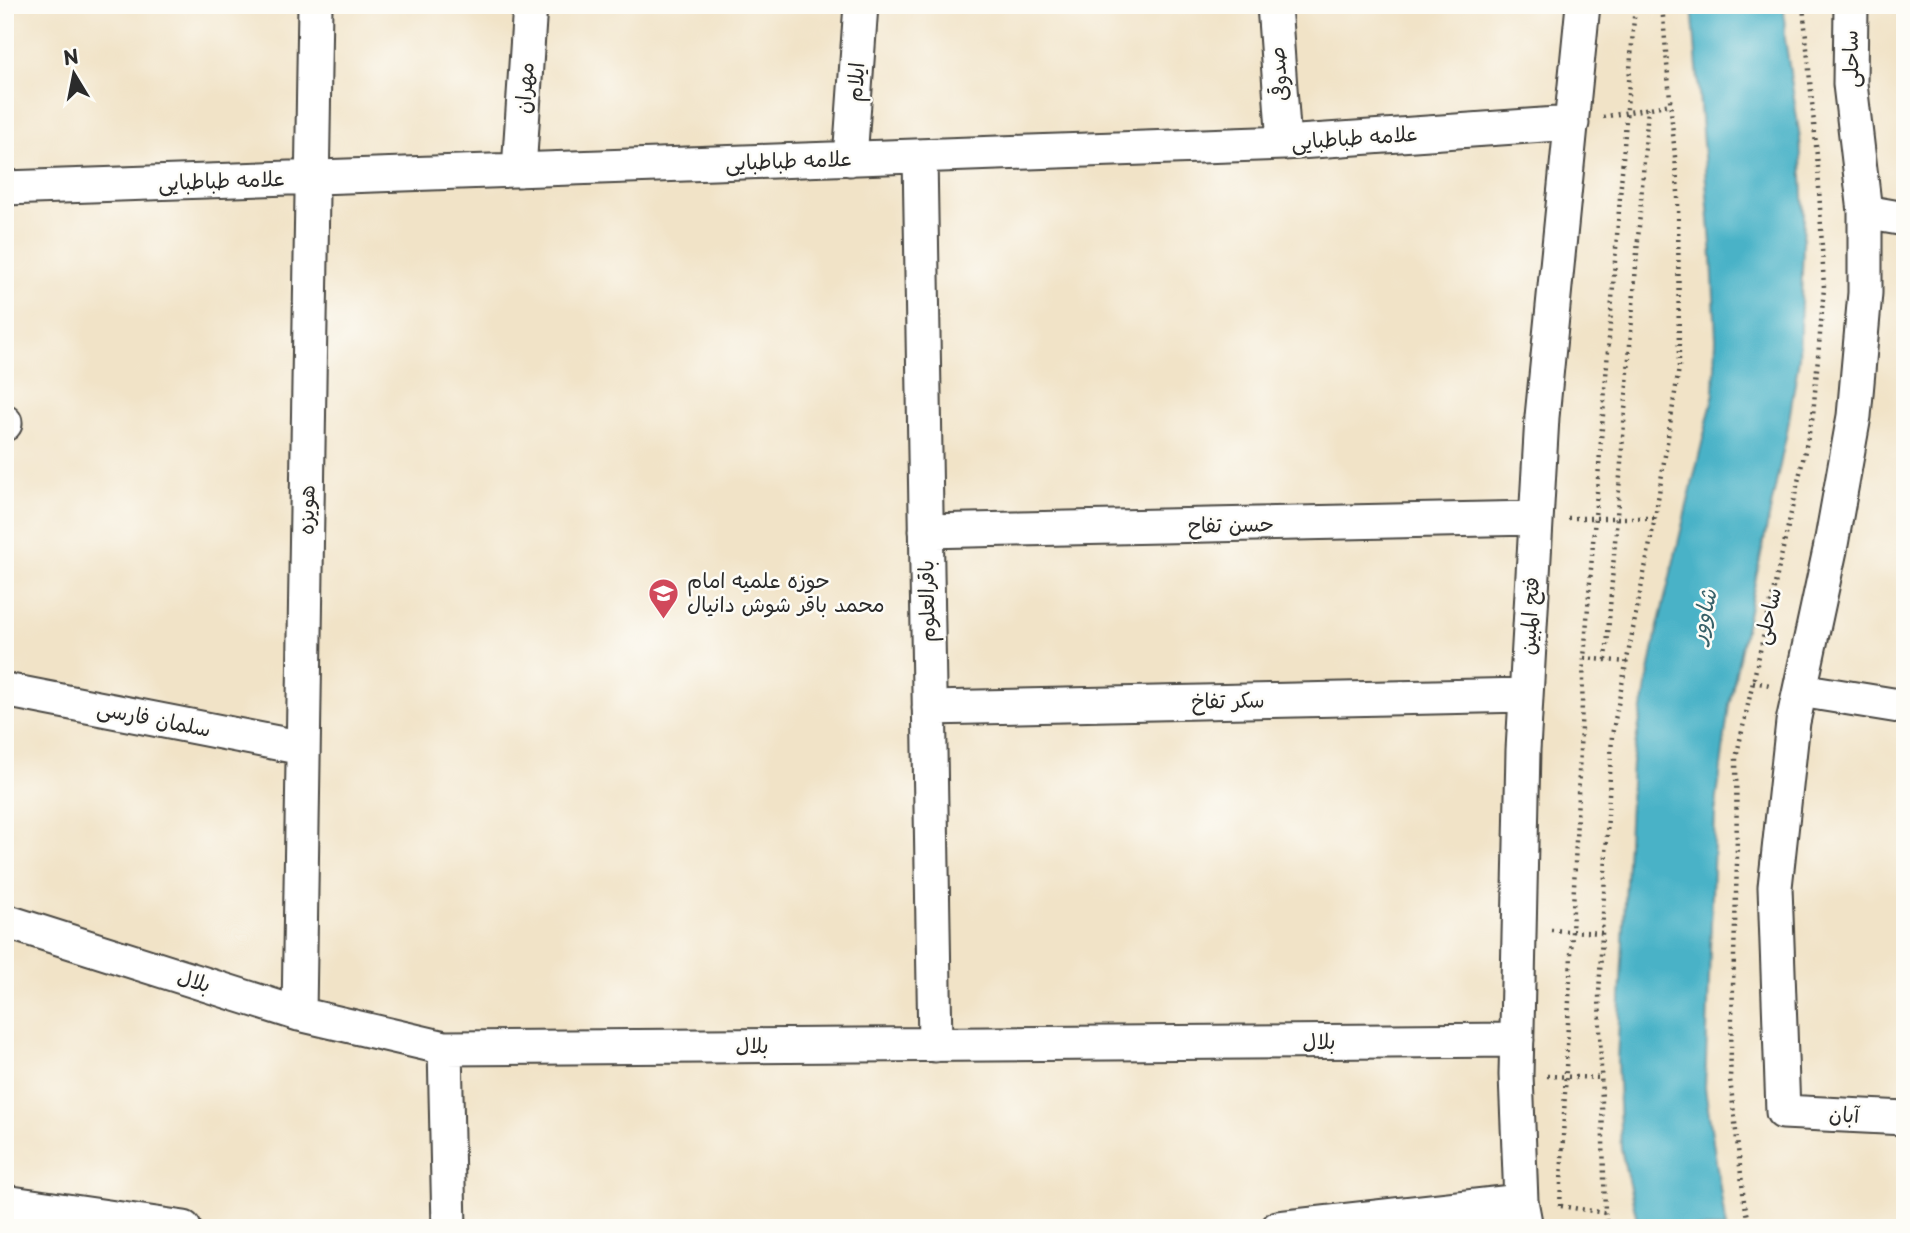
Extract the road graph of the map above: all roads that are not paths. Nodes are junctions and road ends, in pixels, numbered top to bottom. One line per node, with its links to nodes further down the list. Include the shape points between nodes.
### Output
1 (315, 5): 12 (street, هویزه)
2 (530, 5): 11 (street, مهران)
3 (861, 5): 10 (street, ایلام)
4 (1273, 5): 8 (street, صدوقی)
5 (1583, 5): 7 (street, فتح المبین)
6 (1851, 5): 14 (street, ساحلی, via 1850,84)
7 (1572, 123): 8 (street, علامه طباطبایی); 16 (street, فتح المبین)
8 (1284, 143): 9 (street, علامه طباطبایی)
9 (920, 156): 10 (street, علامه طباطبایی); 17 (street, باقرالعلوم)
10 (850, 159): 11 (street, علامه طباطبایی)
11 (519, 170): 12 (street, علامه طباطبایی)
12 (312, 177): 13 (street, علامه طباطبایی); 23 (street, هویزه)
13 (5, 188)
14 (1866, 212): 15 (street); 19 (street, ساحلی, via 1865,293 1854,416)
15 (1905, 219)
16 (1536, 518): 17 (street, حسن تفاح); 20 (street, فتح المبین)
17 (926, 531): 22 (street, باقرالعلوم)
18 (5, 690): 23 (street, سلمان فارسی)
19 (1800, 690): 21 (street); 29 (street, ساحلی, via 1775,887)
20 (1526, 695): 22 (street, سکر تفاخ); 26 (street, فتح المبین)
21 (1903, 698)
22 (929, 708): 27 (street, باقرالعلوم)
23 (303, 748): 25 (street, هویزه)
24 (5, 921): 25 (street, بلال)
25 (299, 1014): 28 (street, بلال)
26 (1517, 1040): 27 (street, بلال); 32 (street, فتح المبین)
27 (935, 1045): 28 (street, بلال)
28 (444, 1048): 35 (street)
29 (1783, 1112): 30 (street, آبان)
30 (1905, 1118)
31 (5, 1202): 34 (street)
32 (1524, 1214): 33 (street); 36 (street)
33 (1550, 1217)
34 (184, 1228)
35 (449, 1228)
36 (1278, 1228)

